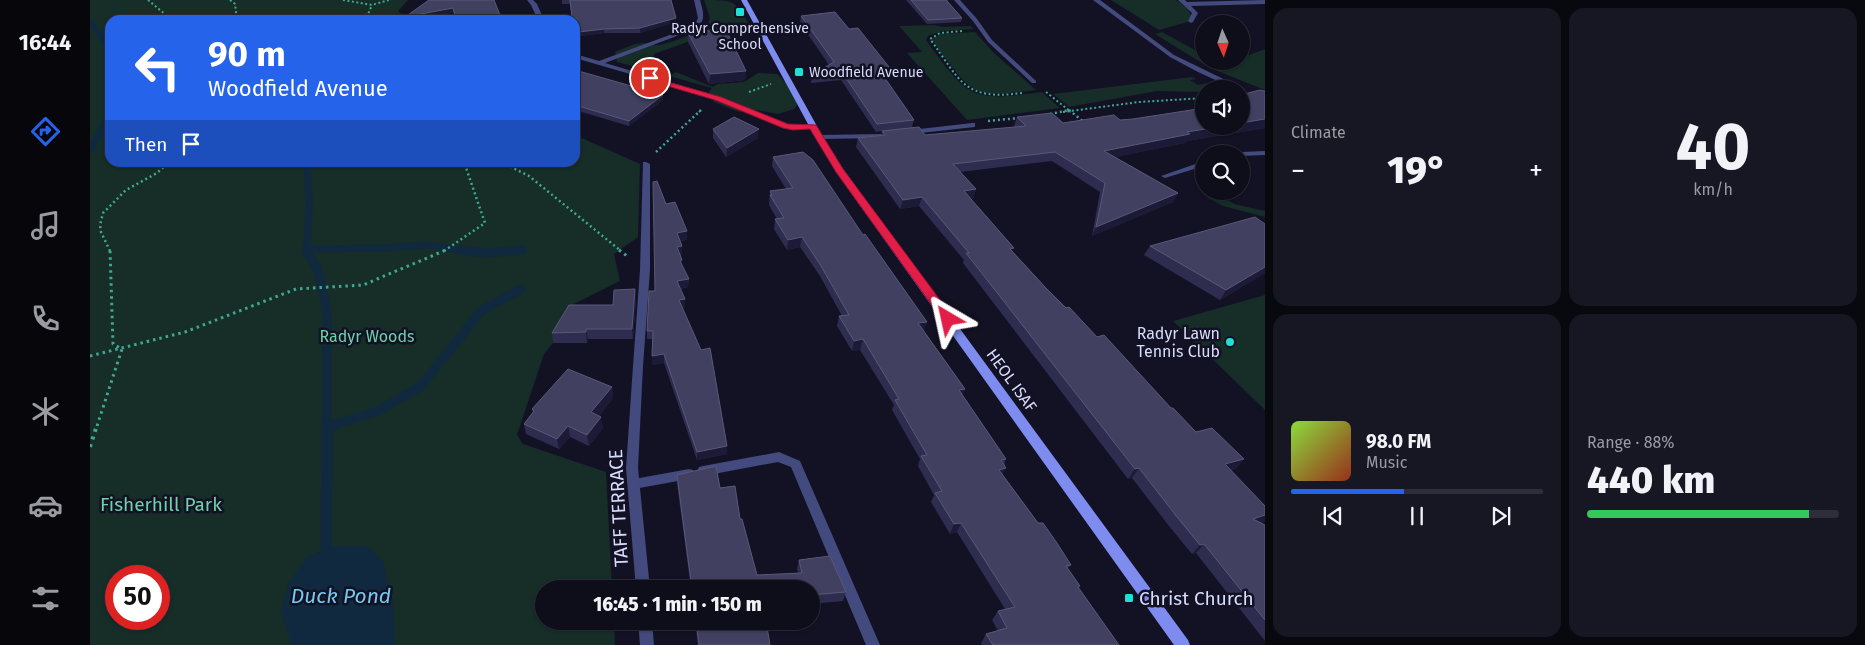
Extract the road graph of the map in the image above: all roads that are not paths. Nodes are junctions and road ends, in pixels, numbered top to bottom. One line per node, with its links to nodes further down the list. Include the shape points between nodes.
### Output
1 (530, 0): 8 (street)
2 (697, 0): 11 (street, via 702,17 696,27)
3 (744, 0): 14 (main road, HEOL ISAF)
4 (957, 0): 13 (street, via 981,31)
5 (1096, 0): 12 (street, via 1172,56)
6 (1184, 2): 7 (street); 9 (street, via 1195,13)
7 (1265, 2)
8 (539, 15)
9 (1191, 21)
10 (580, 57): 11 (street)
11 (600, 63): 14 (street, via 718,98 786,126)
12 (1220, 80)
13 (1034, 82)
14 (813, 126): 18 (main road, HEOL ISAF)
15 (972, 126): 16 (street)
16 (907, 133)
17 (888, 135): 18 (street)
18 (819, 137): 29 (main road, HEOL ISAF, via 839,170)
19 (1265, 152): 20 (street)
20 (1250, 153)
21 (646, 164): 24 (street, TAFF TERRACE, via 645,270 632,468)
22 (1195, 167): 23 (street)
23 (1165, 176)
24 (634, 484): 25 (street, TAFF TERRACE); 28 (street, via 779,457 796,464)
25 (642, 580)
26 (646, 630): 27 (street)
27 (648, 645)
28 (873, 645)
29 (1184, 645)

